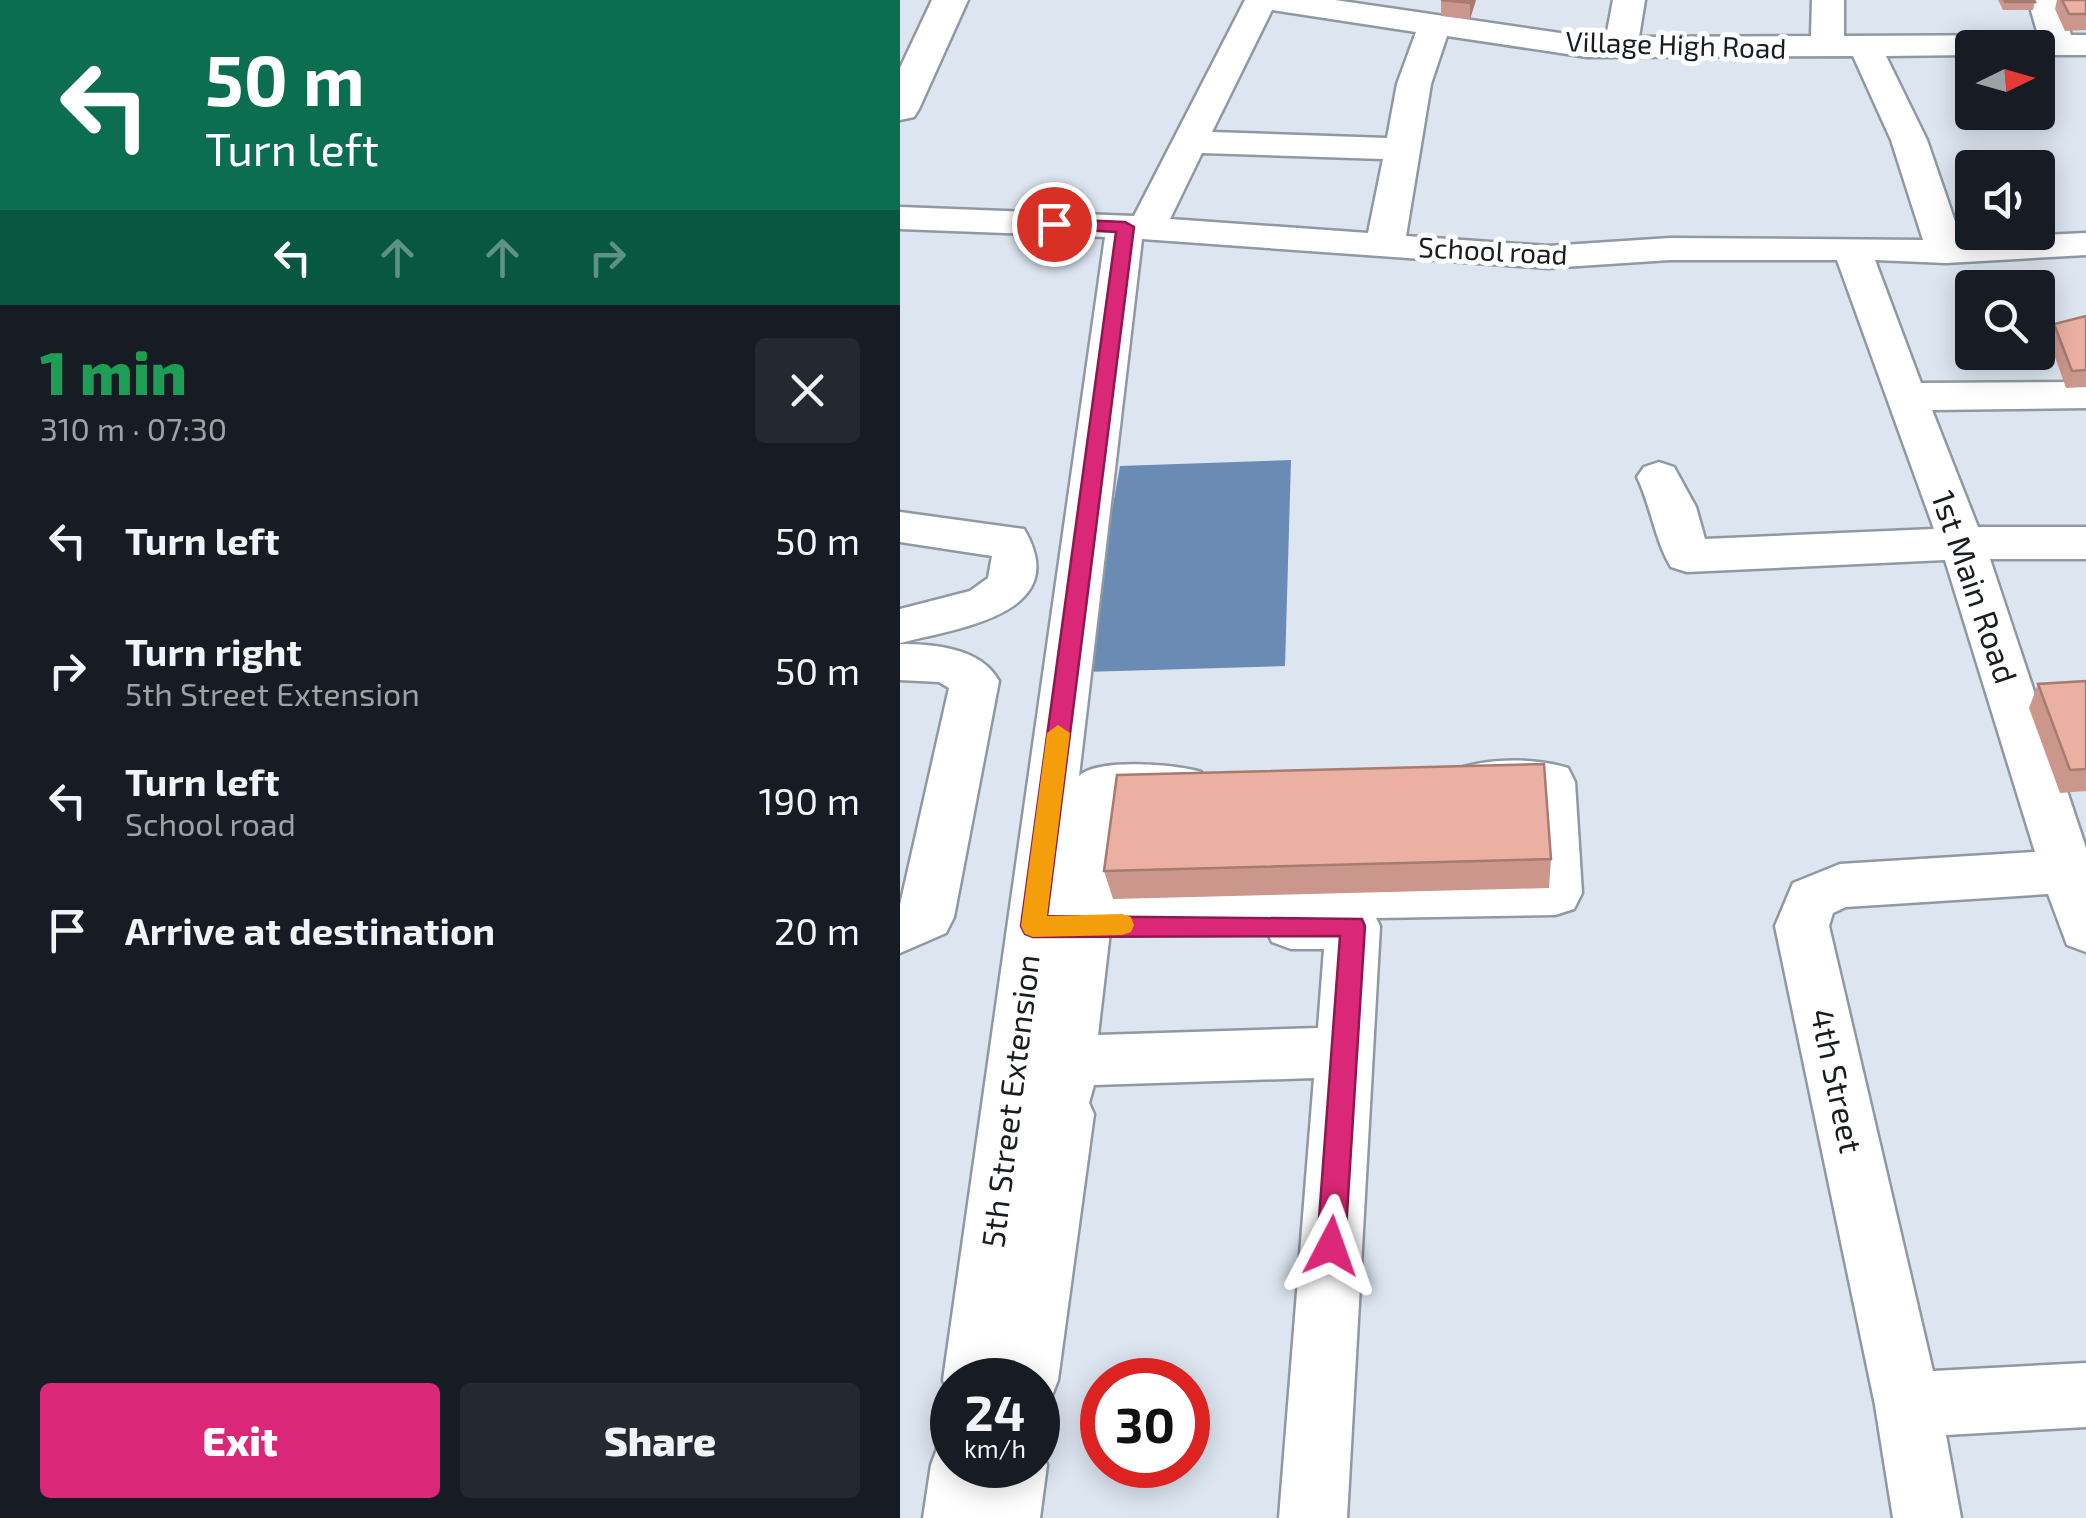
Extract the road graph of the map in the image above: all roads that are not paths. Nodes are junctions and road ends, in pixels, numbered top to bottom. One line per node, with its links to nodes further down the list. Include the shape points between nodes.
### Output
1 (950, 0): 13 (main road)
2 (1261, 0): 14 (street, 5th Street Extension)
3 (1269, 0): 8 (street, Village High Road)
4 (1629, 0): 10 (street)
5 (1828, 0): 12 (street)
6 (2044, 0): 9 (street)
7 (1480, 14): 8 (street, Village High Road); 10 (street, Village High Road, via 1587,48)
8 (1436, 22): 15 (street, via 1414,84)
9 (2072, 45): 11 (street, Village High Road)
10 (1621, 48): 12 (street, Village High Road)
11 (1866, 48): 12 (street, Village High Road); 21 (street, via 1909,140)
12 (1827, 49)
13 (900, 110)
14 (1187, 142): 15 (street); 17 (street, 5th Street Extension)
15 (1405, 149): 19 (street)
16 (900, 218): 17 (street, School road)
17 (1135, 228): 19 (street, School road); 32 (street, 5th Street Extension)
18 (2086, 244): 21 (street, School road)
19 (1385, 246): 20 (street, School road, via 1548,256)
20 (1856, 248): 21 (street, School road); 23 (street, 1st Main Road, via 1856,267)
21 (1946, 252)
22 (2086, 395): 23 (street)
23 (1905, 397): 27 (street, 1st Main Road)
24 (1659, 477): 27 (street, via 1687,556)
25 (900, 526): 28 (street, via 1008,540 1015,556 1008,586 985,604)
26 (2086, 543): 27 (street)
27 (1962, 544): 33 (street, 1st Main Road)
28 (900, 626)
29 (900, 662): 36 (street, via 936,662 975,681 927,917)
30 (1433, 783): 32 (street, via 1550,782 1555,894 1078,902)
31 (1236, 785): 32 (street, via 1099,786)
32 (1065, 848): 34 (street, 5th Street Extension)
33 (2067, 871): 35 (street, 1st Main Road); 42 (street, 4th Street, via 1840,886 1812,899 1802,926)
34 (1059, 926): 37 (street, via 1353,926); 38 (street); 38 (street, 5th Street Extension)
35 (2086, 929)
36 (900, 930)
37 (1344, 1052): 38 (street); 47 (street)
38 (1047, 1098): 39 (street, 5th Street Extension); 40 (street)
39 (982, 1358)
40 (1028, 1358)
41 (2086, 1395): 42 (street)
42 (1908, 1406): 48 (street, 4th Street)
43 (961, 1488): 45 (street)
44 (1011, 1488): 46 (street)
45 (958, 1518)
46 (1006, 1518)
47 (1313, 1518)
48 (1927, 1518)

